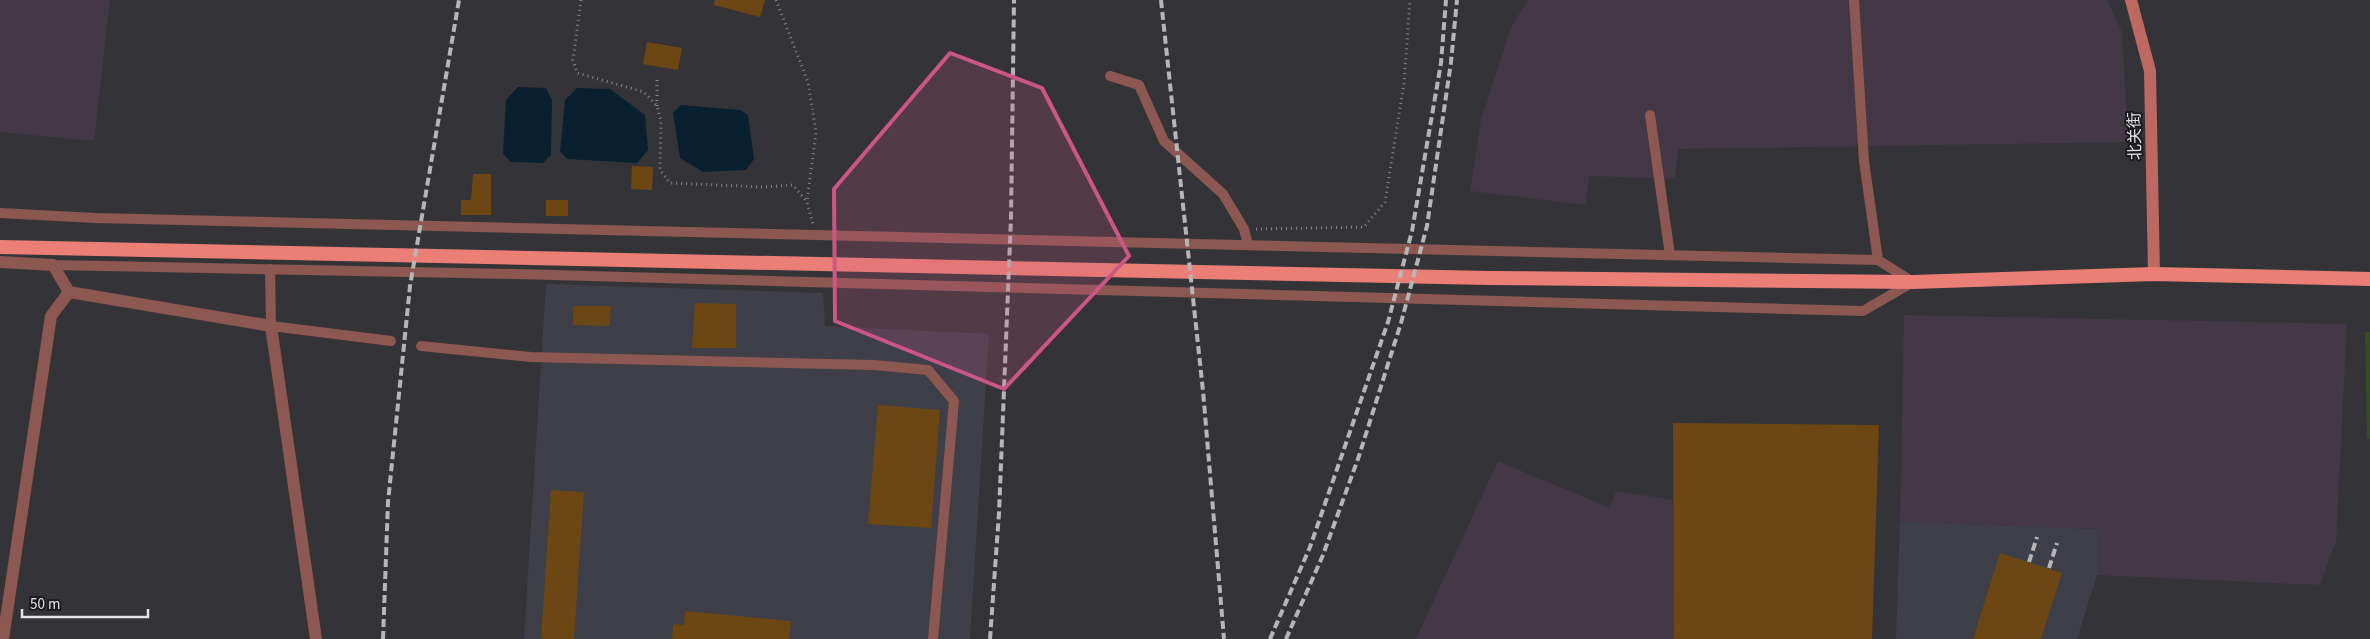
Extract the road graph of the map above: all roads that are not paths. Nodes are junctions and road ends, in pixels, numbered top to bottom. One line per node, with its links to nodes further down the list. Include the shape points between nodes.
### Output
1 (1854, 0): 9 (lane, via 1864,161)
2 (2131, 0): 13 (main road, 北关街, via 2150,71)
3 (1110, 76): 6 (lane, via 1140,85 1164,141 1223,194 1244,229)
4 (1650, 115): 8 (lane)
5 (0, 213): 6 (lane, via 95,218)
6 (1248, 245): 8 (lane)
7 (0, 247): 15 (highway, via 1479,278)
8 (1670, 255): 9 (lane)
9 (1878, 260): 15 (lane)
10 (0, 262): 11 (street)
11 (53, 265): 12 (lane); 16 (street)
12 (270, 269): 15 (lane, via 1863,311); 17 (lane)
13 (2154, 274): 14 (highway); 15 (highway)
14 (2370, 279)
15 (1913, 282)
16 (69, 292): 17 (street); 20 (street, via 51,316)
17 (271, 326): 18 (lane); 21 (street)
18 (392, 342)
19 (421, 346): 22 (lane, via 531,357 874,365 928,370 954,401)
20 (3, 639)
21 (316, 639)
22 (933, 639)

